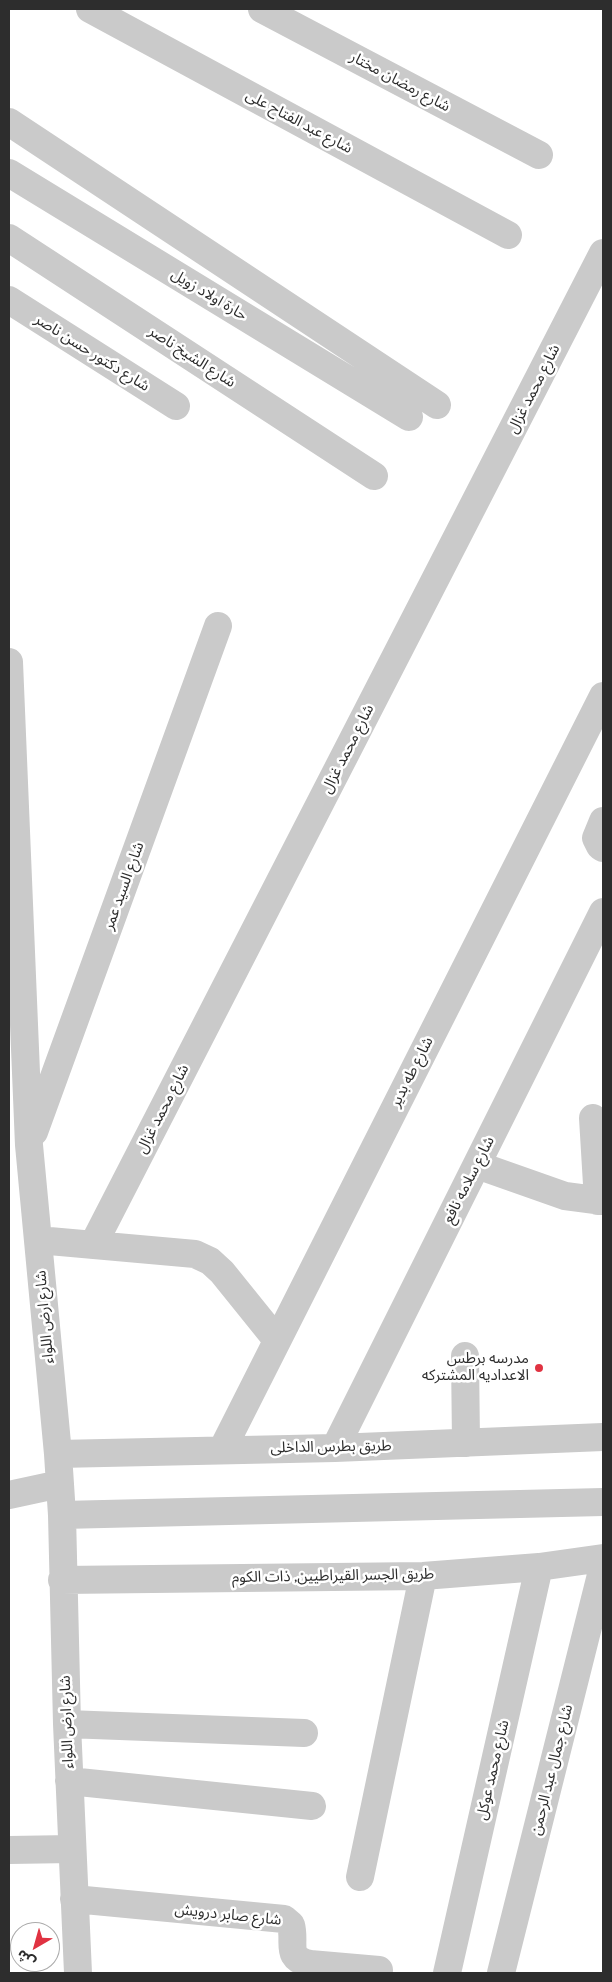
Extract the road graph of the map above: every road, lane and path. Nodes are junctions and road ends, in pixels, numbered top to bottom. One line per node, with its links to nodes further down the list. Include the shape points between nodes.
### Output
1 (90, 9): 6 (street, شارع عبد الفتاح على)
2 (262, 9): 4 (street, شارع رمضان مختار)
3 (9, 122): 10 (street)
4 (539, 155)
5 (9, 172): 12 (street, حارة اولاد زويل)
6 (508, 235)
7 (9, 238): 13 (street, شارع الشيخ ناصر)
8 (603, 253): 26 (street, شارع محمد غزال)
9 (9, 300): 11 (street, شارع دكتور حسن ناصر)
10 (437, 405)
11 (176, 406)
12 (409, 417)
13 (374, 476)
14 (218, 626): 22 (street, شارع السيد عمر)
15 (9, 662): 20 (street, شارع ارض اللواء)
16 (603, 696): 27 (street, شارع طه بدير)
17 (603, 821): 18 (street, via 596,838)
18 (603, 848)
19 (603, 912): 23 (street, شارع سلامه نافع)
20 (15, 959): 22 (street, شارع ارض اللواء)
21 (593, 1118): 24 (street)
22 (30, 1145): 25 (street, شارع ارض اللواء)
23 (477, 1165): 24 (street, via 565,1196); 31 (street, شارع سلامه نافع)
24 (601, 1201)
25 (38, 1240): 26 (street); 33 (street, شارع ارض اللواء)
26 (93, 1245): 27 (street, via 196,1254 210,1261)
27 (276, 1339): 32 (street, شارع طه بدير)
28 (465, 1356): 30 (street)
29 (603, 1437): 30 (street, طريق بطرس الداخلى)
30 (466, 1443): 31 (street, طريق بطرس الداخلى)
31 (335, 1448): 32 (street, طريق بطرس الداخلى)
32 (222, 1450): 33 (street, طريق بطرس الداخلى)
33 (58, 1454): 34 (street, شارع ارض اللواء)
34 (60, 1484): 35 (street); 37 (street, شارع ارض اللواء)
35 (9, 1495)
36 (603, 1502): 37 (street)
37 (62, 1515): 42 (street, شارع ارض اللواء)
38 (603, 1558): 39 (street, طريق الجسر القيراطيين, ذات الكوم)
39 (539, 1567): 41 (street, طريق الجسر القيراطيين, ذات الكوم); 53 (street, شارع محمد عوكل)
40 (603, 1567): 54 (street, شارع جمال عبد الرحمن)
41 (423, 1576): 42 (street, طريق الجسر القيراطيين, ذات الكوم); 49 (street)
42 (62, 1580): 43 (street, شارع ارض اللواء)
43 (67, 1724): 44 (street); 45 (street, شارع ارض اللواء)
44 (304, 1733)
45 (69, 1781): 46 (street); 47 (street, شارع ارض اللواء)
46 (312, 1806)
47 (72, 1849): 48 (street); 50 (street, شارع ارض اللواء)
48 (9, 1850)
49 (360, 1877)
50 (74, 1900): 51 (street, شارع صابر درويش, via 284,1919 291,1926 292,1951 299,1960 310,1964); 52 (street, شارع ارض اللواء)
51 (380, 1970)
52 (78, 1973)
53 (447, 1973)
54 (501, 1973)

